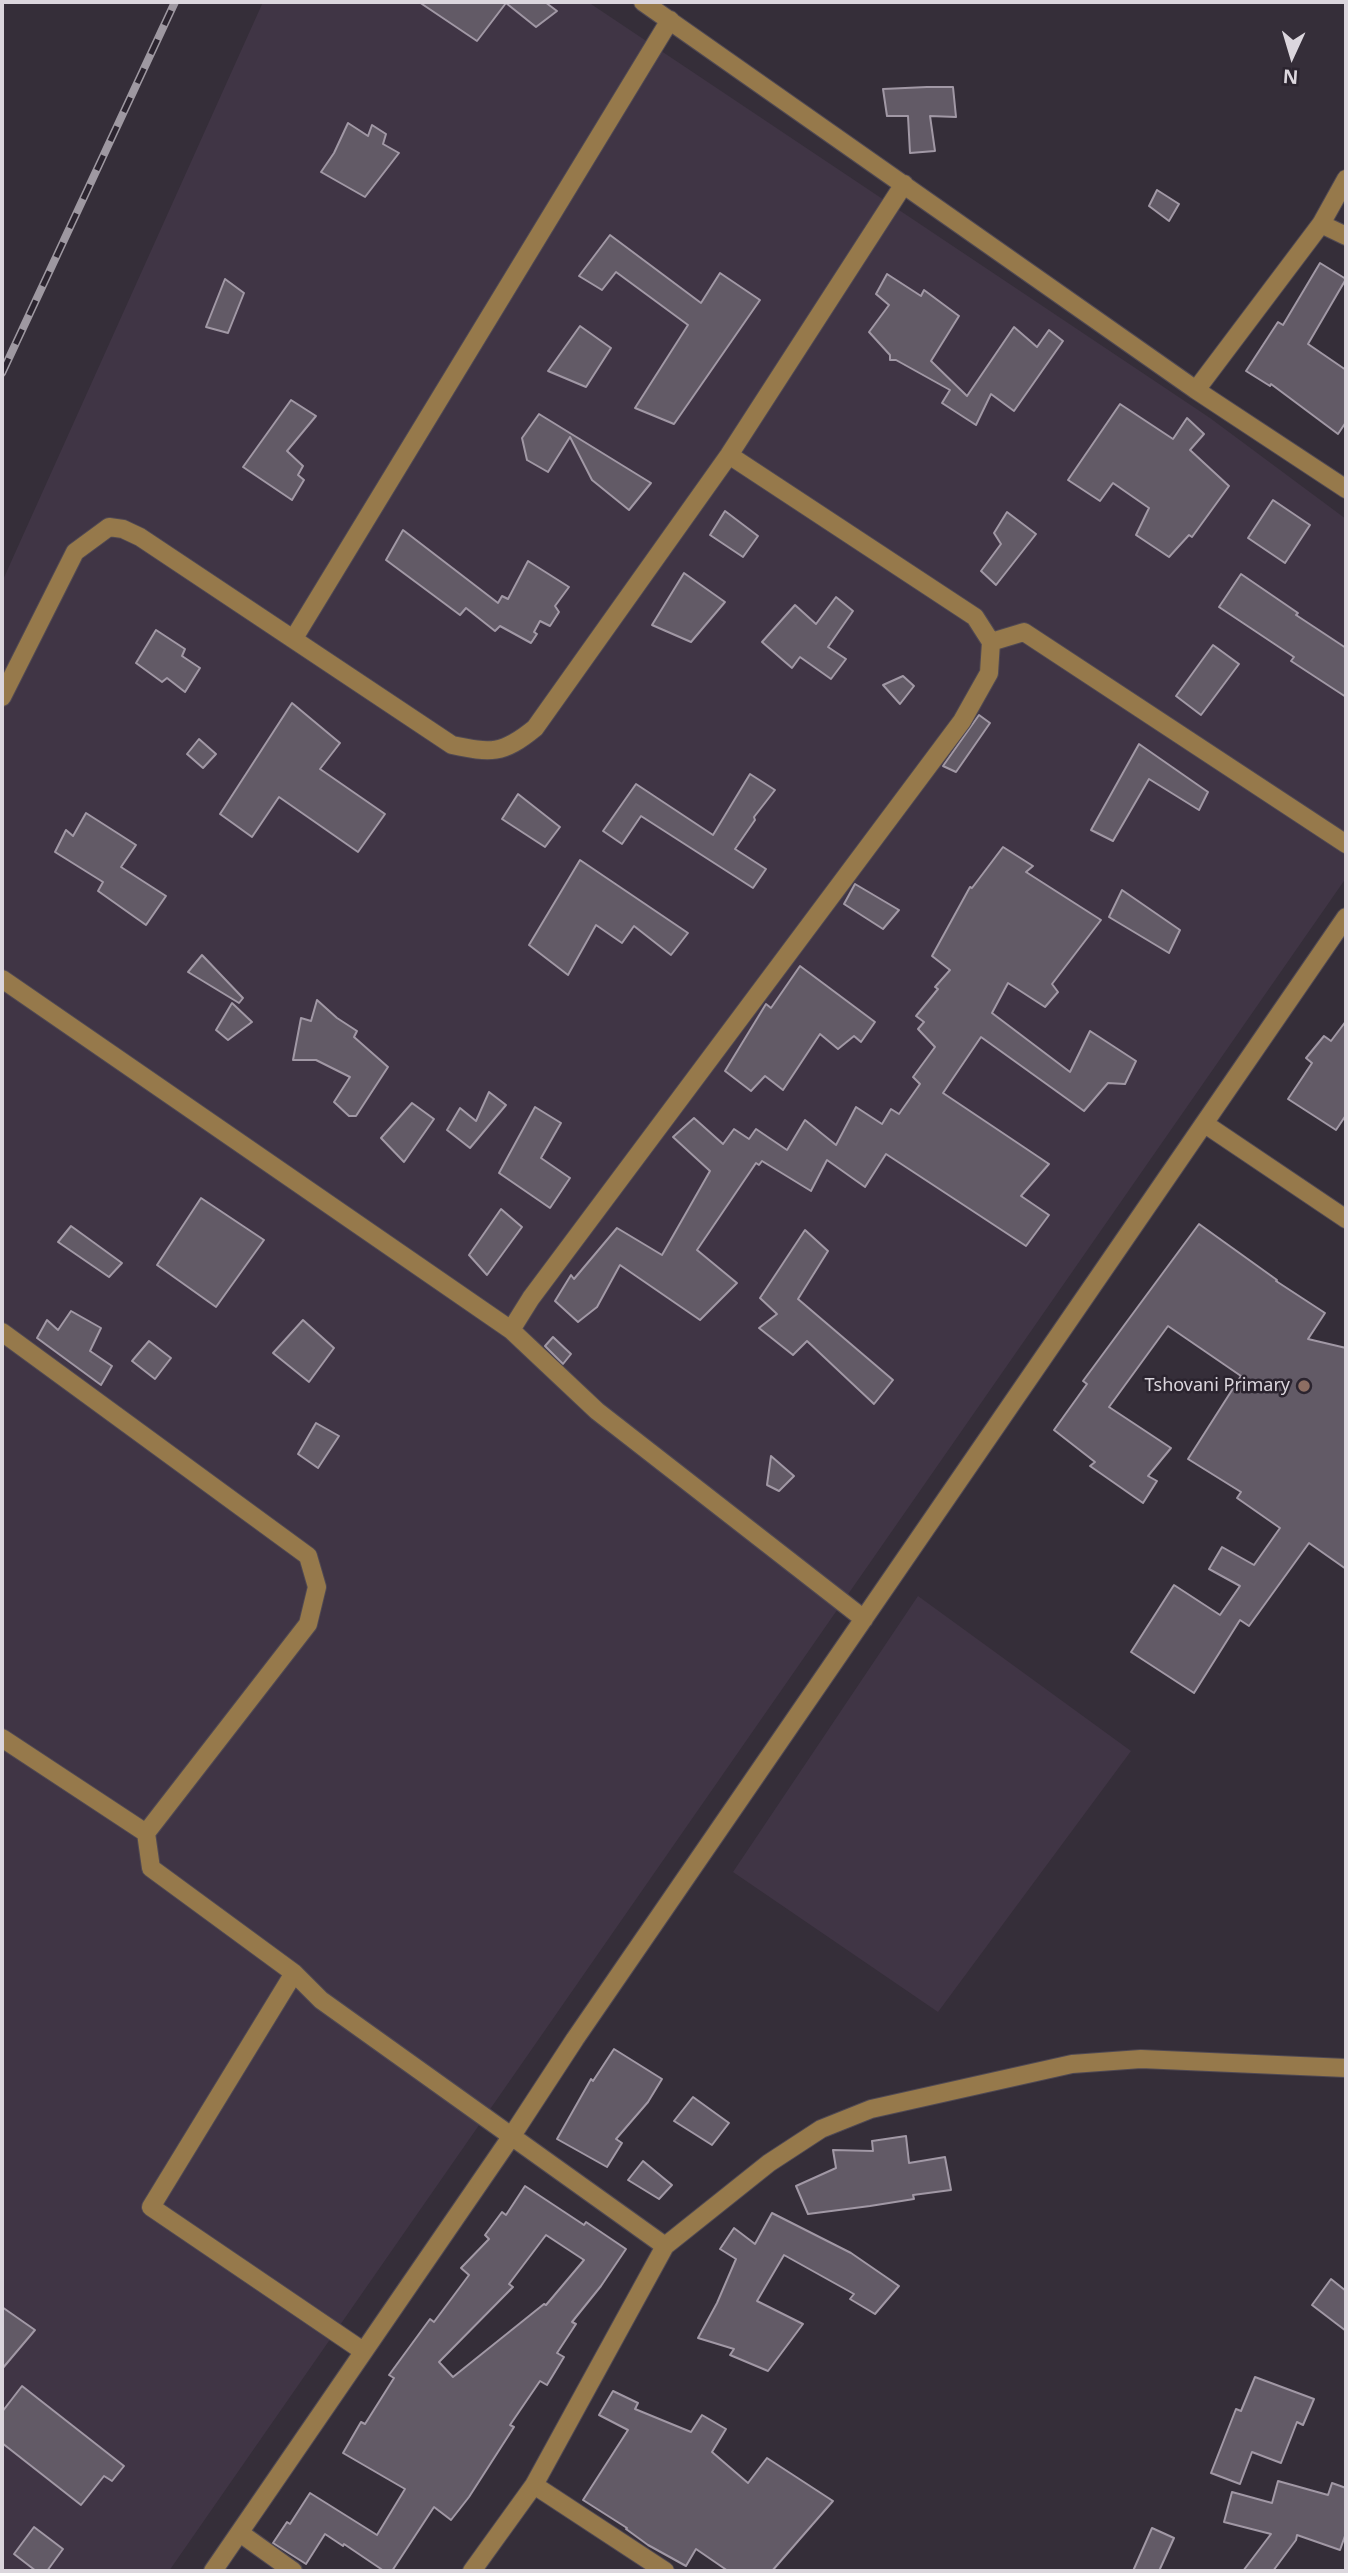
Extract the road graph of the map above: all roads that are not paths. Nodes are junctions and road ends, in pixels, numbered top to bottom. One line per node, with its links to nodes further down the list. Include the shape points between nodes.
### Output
1 (643, 2): 2 (street)
2 (670, 20): 4 (street); 10 (street)
3 (1346, 179): 5 (street)
4 (904, 184): 7 (street); 8 (street)
5 (1321, 224): 6 (street); 7 (street)
6 (1346, 236)
7 (1196, 390): 9 (street)
8 (729, 455): 10 (street, via 534,728 515,745 487,752 452,745); 11 (street, via 975,617)
9 (1346, 489)
10 (294, 638): 12 (street, via 140,537 109,527 75,552)
11 (991, 642): 13 (street, via 1024,632); 18 (street, via 989,673 962,721)
12 (2, 697)
13 (1346, 844)
14 (1346, 917): 16 (street)
15 (2, 979): 18 (street)
16 (1205, 1124): 17 (street); 20 (street)
17 (1346, 1219)
18 (511, 1330): 20 (street, via 616,1426)
19 (2, 1332): 22 (street, via 308,1556 317,1587 308,1624)
20 (864, 1619): 25 (street)
21 (2, 1738): 22 (street)
22 (146, 1833): 23 (street, via 151,1868)
23 (294, 1973): 25 (street, via 321,2000); 27 (street, via 151,2207)
24 (1346, 2068): 26 (street, via 1141,2059 1072,2064 871,2109 821,2129 779,2156)
25 (511, 2137): 26 (street); 27 (street)
26 (665, 2246): 28 (street)
27 (363, 2350): 29 (street)
28 (534, 2485): 32 (street); 33 (street)
29 (240, 2533): 30 (street); 31 (street)
30 (213, 2571)
31 (293, 2571)
32 (472, 2571)
33 (665, 2571)

